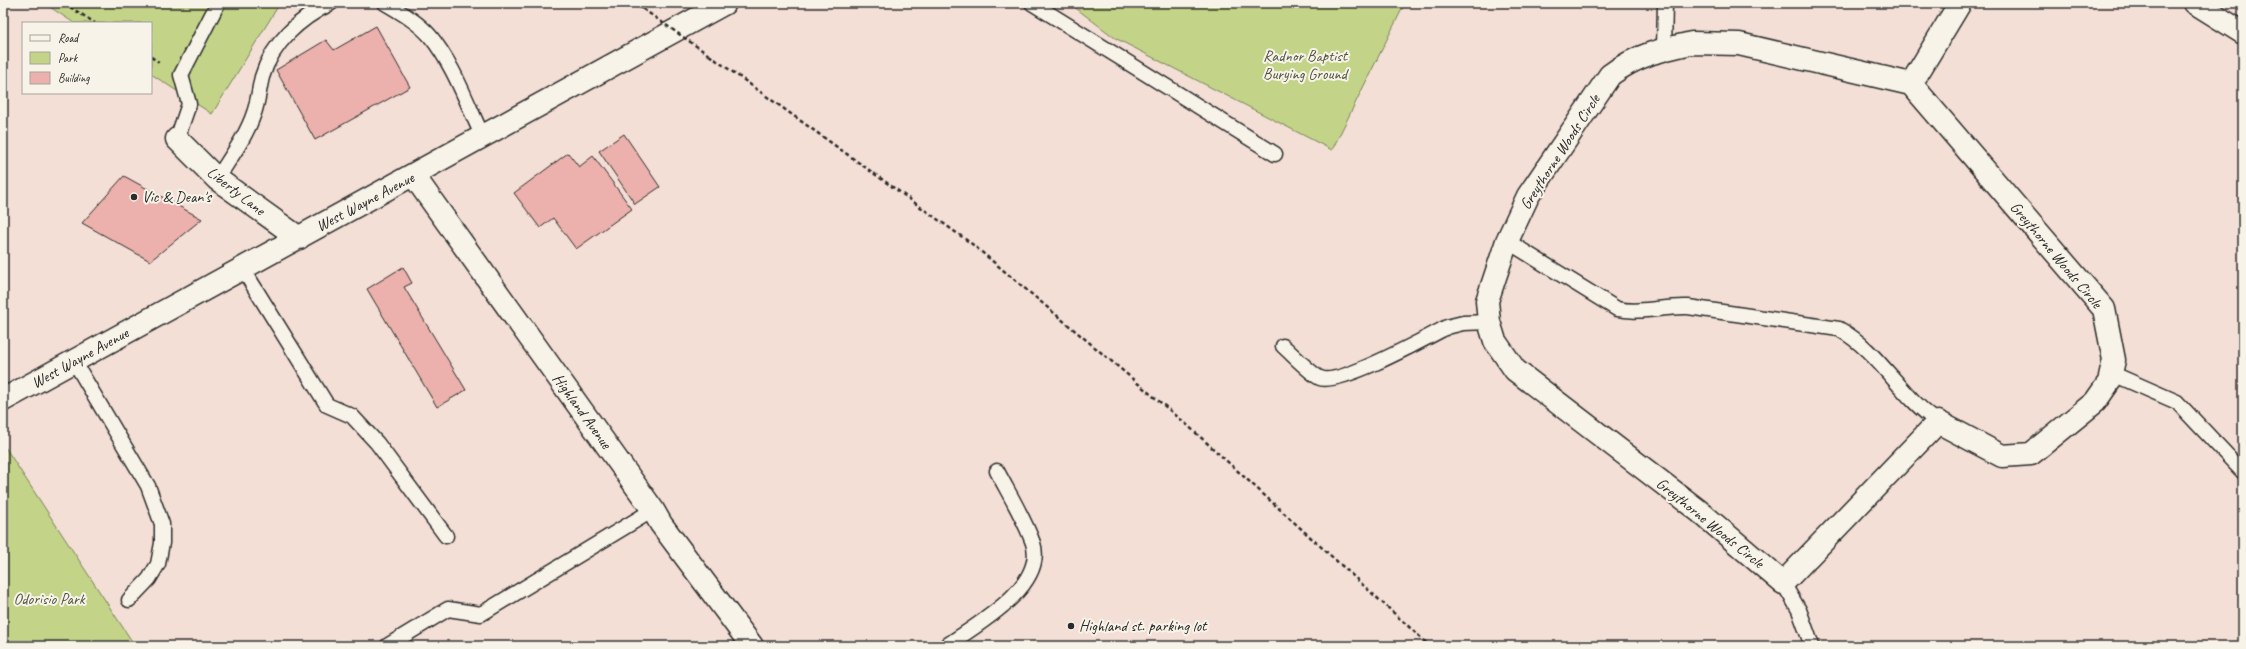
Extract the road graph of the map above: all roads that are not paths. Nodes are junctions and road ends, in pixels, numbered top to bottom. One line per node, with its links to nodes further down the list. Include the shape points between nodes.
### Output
1 (218, 3): 13 (lane, via 181,75 189,104)
2 (330, 3): 16 (lane, via 317,9 293,28 277,46 263,75 255,112 246,132)
3 (385, 3): 12 (lane, via 406,15 429,35 442,53)
4 (725, 3): 12 (street, West Wayne Avenue)
5 (1032, 3): 14 (lane)
6 (1665, 3): 10 (lane)
7 (1960, 3): 11 (street)
8 (2195, 3): 9 (street)
9 (2243, 33)
10 (1664, 49): 11 (street, Greythorne Woods Circle, via 1692,42 1739,44); 18 (street, Greythorne Woods Circle, via 1626,62 1610,75 1528,196)
11 (1911, 84): 23 (street, Greythorne Woods Circle, via 2104,309 2114,360)
12 (483, 137): 15 (street, West Wayne Avenue)
13 (177, 139): 16 (street, Liberty Lane)
14 (1275, 154)
15 (414, 176): 17 (street, West Wayne Avenue); 28 (street, Highland Avenue)
16 (216, 179): 17 (street, Liberty Lane)
17 (299, 238): 19 (street, West Wayne Avenue)
18 (1507, 241): 20 (street, Greythorne Woods Circle, via 1487,301); 25 (lane, via 1617,309 1632,312 1688,307 1839,328 1859,342 1922,411)
19 (243, 269): 22 (street, West Wayne Avenue); 29 (lane, via 327,405 352,416 377,443)
20 (1488, 322): 21 (lane, via 1463,323 1447,327 1350,374 1331,379 1320,378); 30 (street, Greythorne Woods Circle, via 1494,341 1515,370 1699,511)
21 (1283, 346)
22 (74, 361): 24 (street, West Wayne Avenue); 31 (lane, via 148,486 162,524 158,564 149,579)
23 (2111, 373): 25 (street, Greythorne Woods Circle, via 2109,382 2094,402 2031,454 2002,456); 27 (lane, via 2177,402)
24 (3, 400)
25 (1938, 422): 30 (street)
26 (997, 471): 34 (lane, via 1033,544 1034,560 1025,584 995,612)
27 (2243, 472)
28 (653, 510): 32 (lane, via 481,614 448,609); 33 (street, Highland Avenue)
29 (446, 536)
30 (1783, 583): 35 (lane, via 1799,610)
31 (129, 600)
32 (387, 646)
33 (752, 646)
34 (946, 646)
35 (1812, 646)

